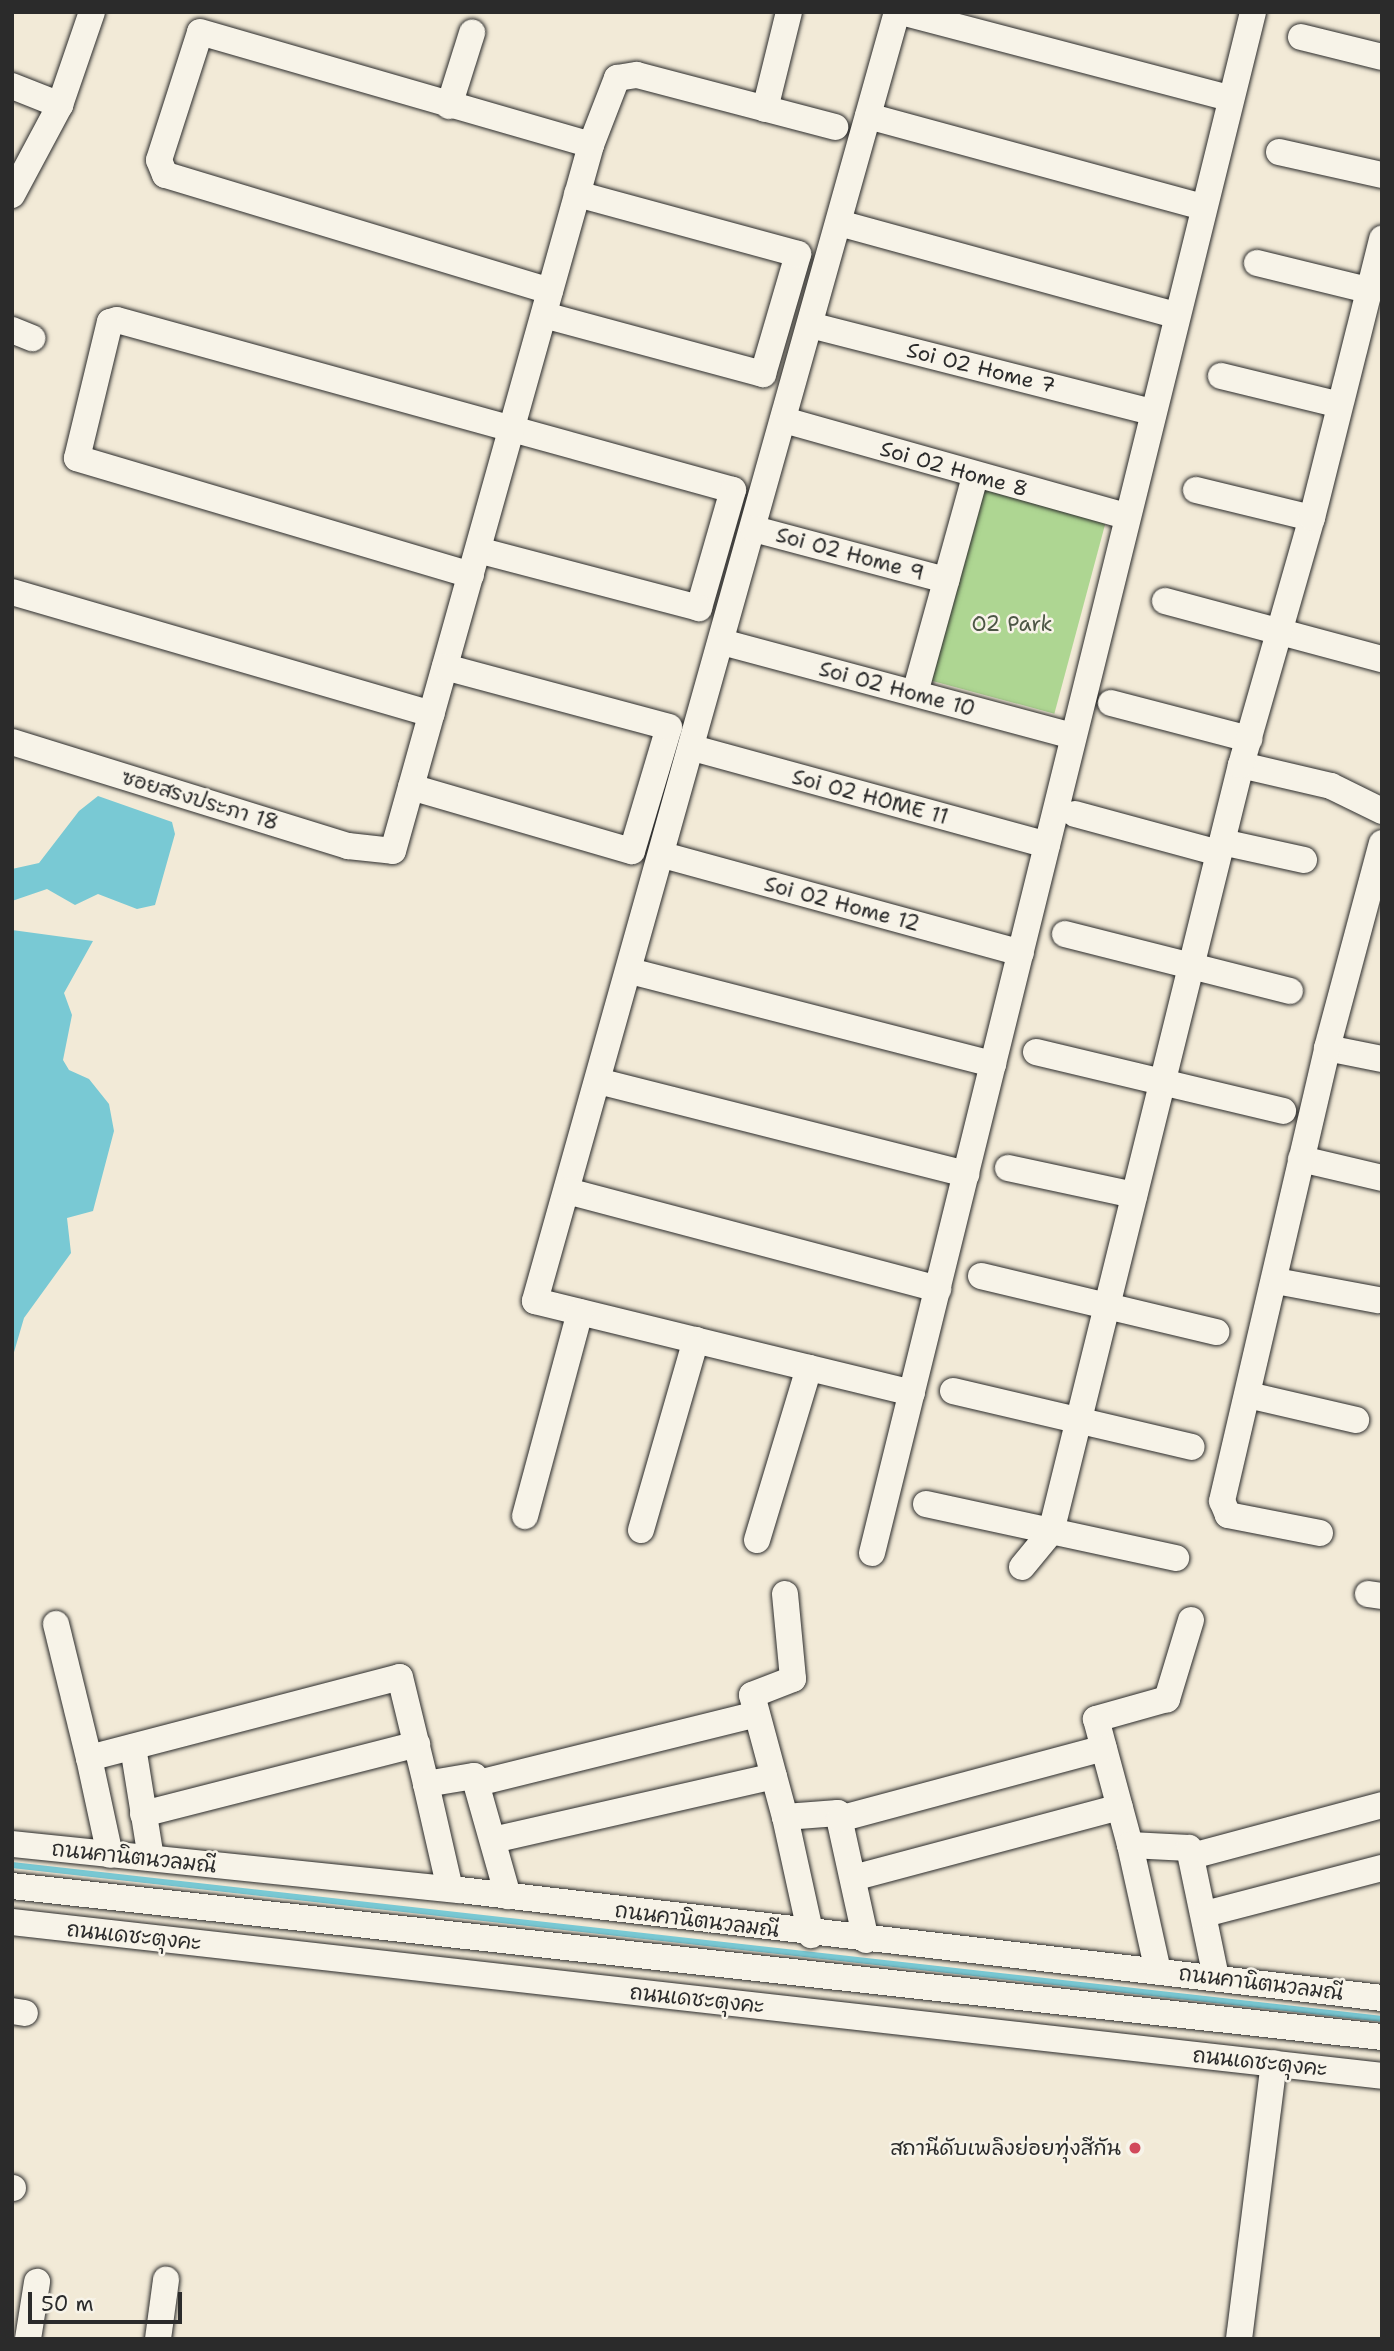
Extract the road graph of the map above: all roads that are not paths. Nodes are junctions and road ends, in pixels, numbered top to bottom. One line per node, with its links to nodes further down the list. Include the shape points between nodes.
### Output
1 (92, 12): 10 (street)
2 (789, 12): 12 (street)
3 (899, 12): 9 (street); 13 (street)
4 (1253, 12): 9 (street)
5 (472, 33): 11 (street)
6 (1301, 37): 7 (street)
7 (1382, 57)
8 (12, 86): 10 (street)
9 (1229, 98): 20 (street)
10 (60, 105): 19 (street)
11 (449, 106): 15 (street); 25 (street, via 200,32 159,171)
12 (765, 109): 14 (street); 15 (street, via 625,74 611,89)
13 (868, 116): 20 (street); 21 (street)
14 (835, 127)
15 (591, 145): 18 (street)
16 (1279, 152): 17 (street)
17 (1382, 175)
18 (577, 194): 25 (street); 25 (street, via 798,254 763,374)
19 (12, 195)
20 (1202, 207): 26 (street)
21 (839, 223): 26 (street); 27 (street)
22 (1382, 239): 24 (street)
23 (1257, 263): 24 (street)
24 (1368, 290): 29 (street)
25 (547, 303): 32 (street)
26 (1176, 315): 30 (street)
27 (810, 325): 30 (street, Soi O2 Home 7); 31 (street)
28 (1221, 376): 29 (street)
29 (1340, 405): 36 (street)
30 (1152, 412): 35 (street)
31 (784, 420): 33 (street, Soi O2 Home 8); 37 (street)
32 (511, 432): 38 (street); 38 (street, via 733,490 699,608); 39 (street, via 117,320 107,327 75,449 84,463)
33 (975, 476): 35 (street, Soi O2 Home 8); 40 (street)
34 (1196, 490): 36 (street)
35 (1126, 516): 50 (street)
36 (1312, 517): 43 (street)
37 (754, 529): 40 (street, Soi O2 Home 9); 44 (street)
38 (478, 550): 39 (street)
39 (471, 575): 46 (street)
40 (946, 580): 47 (street)
41 (12, 592): 49 (street)
42 (1165, 600): 43 (street)
43 (1280, 632): 45 (street); 51 (street)
44 (722, 642): 47 (street, Soi O2 Home 10); 53 (street)
45 (1382, 659)
46 (445, 667): 49 (street); 55 (street, via 669,727 632,851)
47 (915, 693): 50 (street, Soi O2 Home 10)
48 (1111, 703): 51 (street)
49 (432, 715): 55 (street)
50 (1072, 736): 59 (street)
51 (1249, 739): 54 (street)
52 (12, 742): 55 (street, ซอยสรงประภา 18, via 388,854 397,848)
53 (693, 748): 59 (street, Soi O2 HOME 11); 61 (street)
54 (1241, 765): 56 (street, via 1331,786); 60 (street)
55 (411, 787)
56 (1382, 811)
57 (1075, 814): 60 (street)
58 (1382, 843): 64 (street)
59 (1047, 845): 65 (street)
60 (1220, 847): 62 (street); 66 (street)
61 (663, 855): 65 (street, Soi O2 Home 12); 67 (street)
62 (1304, 860)
63 (1065, 934): 66 (street)
64 (1371, 934): 69 (street)
65 (1021, 953): 72 (street)
66 (1192, 962): 68 (street); 73 (street)
67 (630, 971): 72 (street); 74 (street)
68 (1290, 991)
69 (1327, 1048): 71 (street); 76 (street)
70 (1036, 1052): 73 (street)
71 (1382, 1059)
72 (993, 1064): 78 (street)
73 (1163, 1080): 75 (street); 81 (street)
74 (598, 1081): 78 (street); 80 (street)
75 (1283, 1111)
76 (1301, 1159): 79 (street); 83 (street)
77 (1008, 1168): 81 (street)
78 (966, 1174): 84 (street)
79 (1382, 1178)
80 (567, 1191): 84 (street); 87 (street, via 535,1301)
81 (1134, 1195): 86 (street)
82 (981, 1276): 86 (street)
83 (1276, 1281): 85 (street); 93 (street)
84 (938, 1289): 92 (street)
85 (1378, 1300)
86 (1108, 1304): 88 (street); 94 (street)
87 (580, 1312): 89 (street); 98 (street)
88 (1216, 1332)
89 (696, 1340): 90 (street); 99 (street)
90 (808, 1368): 92 (street); 102 (street)
91 (953, 1391): 94 (street)
92 (912, 1393): 103 (street)
93 (1248, 1395): 95 (street); 101 (street, via 1224,1508 1228,1515)
94 (1079, 1418): 96 (street); 100 (street)
95 (1356, 1420)
96 (1192, 1447)
97 (926, 1504): 100 (street)
98 (525, 1516)
99 (641, 1530)
100 (1051, 1532): 104 (street); 105 (street)
101 (1320, 1533)
102 (757, 1541)
103 (872, 1553)
104 (1176, 1558)
105 (1022, 1567)
106 (785, 1594): 109 (street, via 793,1679 752,1695)
107 (1191, 1620): 112 (street, via 1167,1699 1096,1719)
108 (55, 1624): 113 (street)
109 (757, 1714): 114 (street); 115 (street)
110 (417, 1744): 111 (street, via 400,1677); 116 (street); 119 (street)
111 (133, 1747): 113 (street); 119 (street)
112 (1104, 1748): 118 (street); 121 (street)
113 (89, 1759): 127 (street)
114 (774, 1776): 120 (street); 122 (street)
115 (478, 1783): 116 (street, via 474,1776); 122 (street)
116 (426, 1784): 130 (street)
117 (1382, 1805): 125 (street)
118 (1120, 1807): 124 (street); 128 (street)
119 (143, 1814): 127 (street)
120 (785, 1817): 121 (street, via 835,1812); 134 (street)
121 (839, 1819): 128 (street)
122 (493, 1840): 131 (street)
123 (12, 1844): 127 (street, ถนนคานิตนวลมณี)
124 (1130, 1846): 125 (street, via 1185,1846); 136 (street)
125 (1192, 1856): 132 (street)
126 (1382, 1868): 132 (street)
127 (126, 1870): 129 (street, ถนนเดชะตุงคะ); 130 (street, ถนนคานิตนวลมณี); 137 (street, ถนนเดชะตุงคะ)
128 (853, 1878): 135 (street)
129 (12, 1886)
130 (450, 1889): 131 (street, ถนนคานิตนวลมณี)
131 (508, 1896): 134 (street, ถนนคานิตนวลมณี)
132 (1205, 1914): 138 (street)
133 (12, 1922): 140 (street, ถนนเดชะตุงคะ)
134 (811, 1935): 135 (street, ถนนคานิตนวลมณี)
135 (866, 1940): 136 (street, ถนนคานิตนวลมณี)
136 (1158, 1971): 138 (street, ถนนคานิตนวลมณี)
137 (794, 1972): 140 (street); 141 (street, ถนนเดชะตุงคะ)
138 (1216, 1977): 139 (street, ถนนคานิตนวลมณี)
139 (1382, 1998)
140 (790, 2009): 142 (street, ถนนเดชะตุงคะ)
141 (1382, 2037)
142 (1274, 2063): 143 (street, ถนนเดชะตุงคะ); 148 (street)
143 (1382, 2076)
144 (166, 2280): 147 (street)
145 (37, 2282): 146 (street)
146 (28, 2339)
147 (158, 2339)
148 (1239, 2339)

